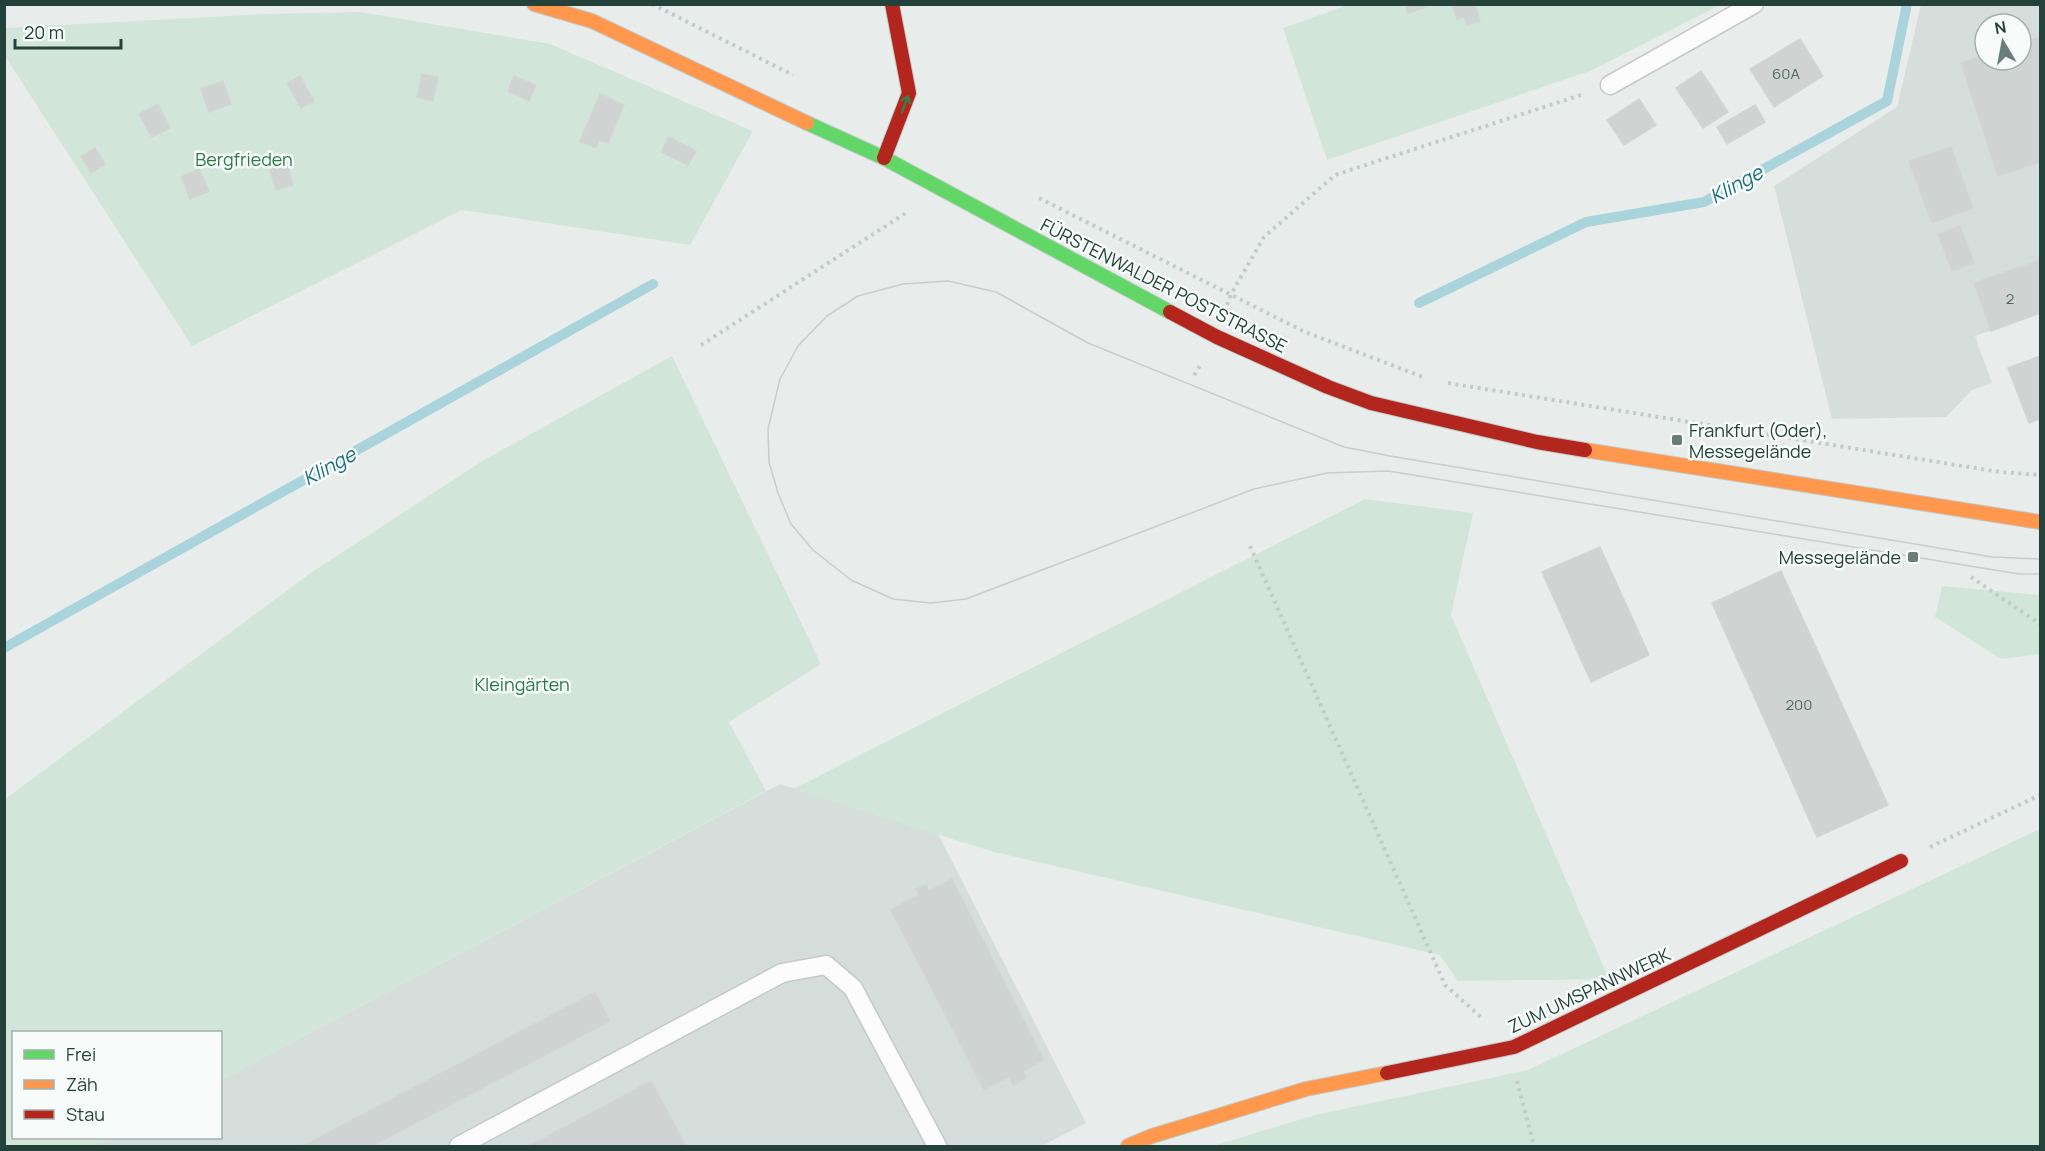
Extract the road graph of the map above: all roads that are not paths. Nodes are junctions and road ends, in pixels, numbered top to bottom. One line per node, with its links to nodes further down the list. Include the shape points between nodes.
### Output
1 (534, 4): 5 (street, FÜRSTENWALDER POSTSTRASSE, via 592,21)
2 (892, 4): 5 (street, one-way to 2, via 909,93)
3 (1754, 4): 4 (lane)
4 (1610, 85)
5 (884, 158): 6 (street, FÜRSTENWALDER POSTSTRASSE, via 1217,337 1371,403 1538,442)
6 (2040, 522)
7 (1901, 861): 10 (street, ZUM UMSPANNWERK, via 1514,1047 1306,1089)
8 (459, 1146): 9 (lane, via 782,973 826,966 853,988)
9 (937, 1146)
10 (1128, 1146)

